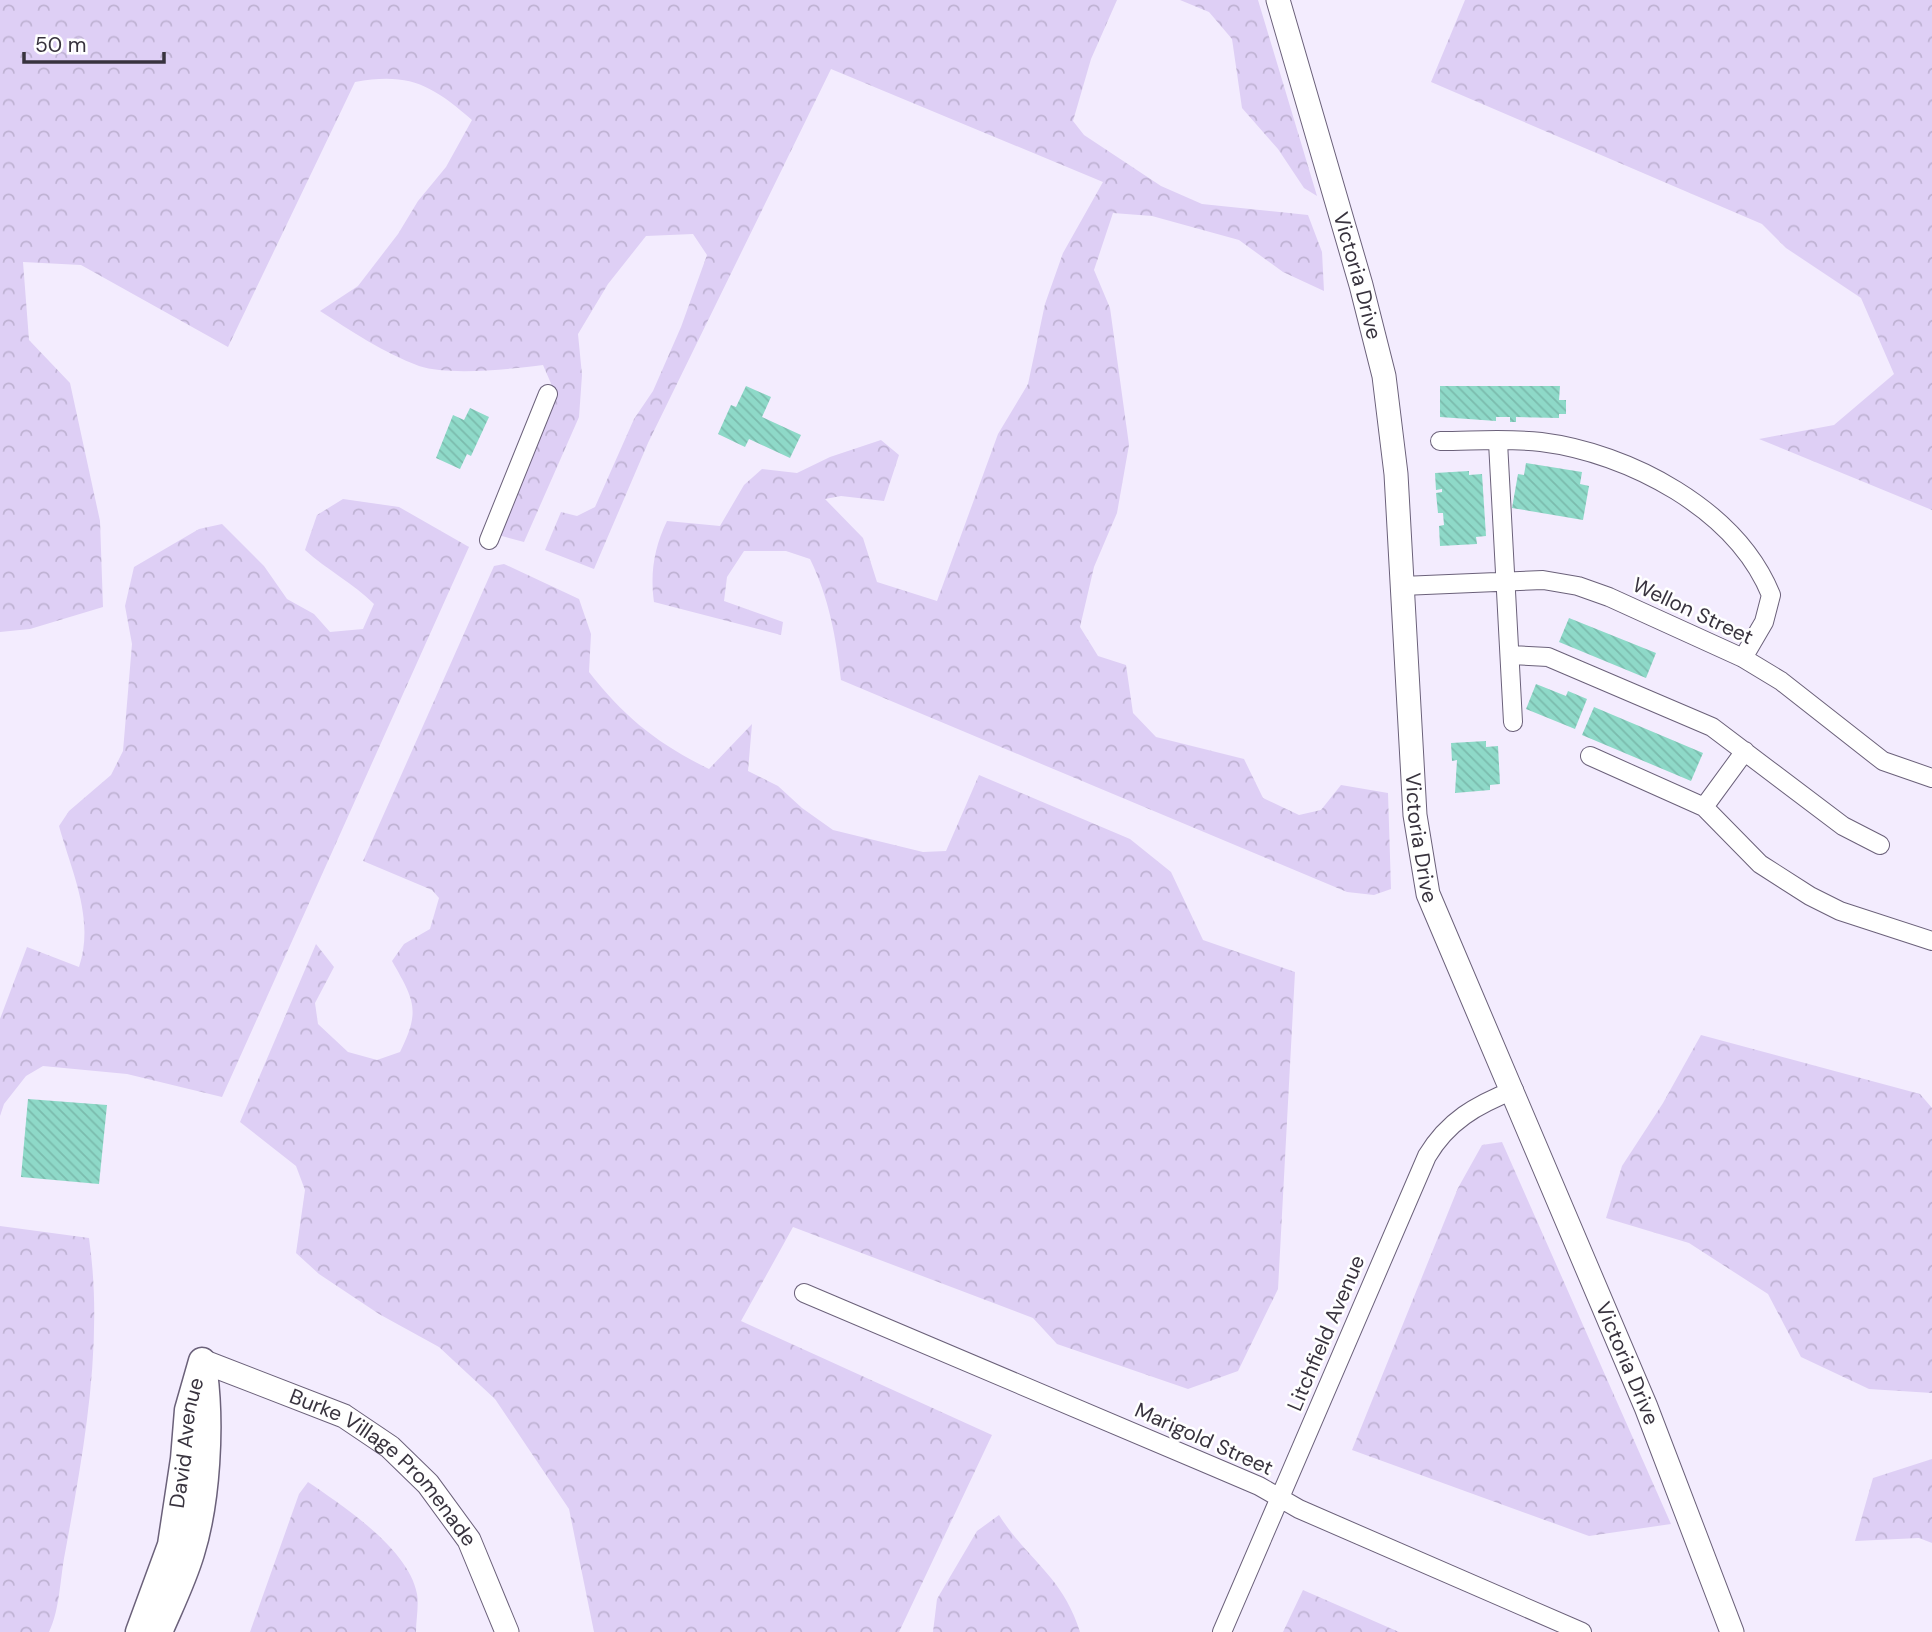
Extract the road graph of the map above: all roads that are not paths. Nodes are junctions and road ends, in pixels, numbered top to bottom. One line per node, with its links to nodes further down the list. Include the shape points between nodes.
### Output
1 (1278, 0): 7 (street, Victoria Drive, via 1384,376 1396,474)
2 (548, 394): 5 (street)
3 (1440, 441): 4 (street)
4 (1499, 442): 6 (street); 9 (street, via 1539,442 1583,450 1624,465 1708,512 1739,546 1771,595 1764,622)
5 (489, 540)
6 (1505, 582): 7 (street, Wellon Street); 8 (street); 9 (street, Wellon Street, via 1543,580 1578,586)
7 (1402, 586): 17 (street, Victoria Drive, via 1415,815 1424,873 1439,922)
8 (1511, 655): 10 (street); 11 (street, via 1548,657 1713,727)
9 (1744, 658): 13 (street, Wellon Street, via 1781,681 1883,761)
10 (1513, 722)
11 (1745, 751): 14 (street); 15 (street, via 1843,826)
12 (1590, 756): 14 (street)
13 (1932, 778)
14 (1704, 807): 16 (street, via 1760,864 1810,896 1840,911)
15 (1880, 845)
16 (1932, 941)
17 (1514, 1090): 20 (street, Litchfield Avenue, via 1474,1106 1444,1131 1427,1156); 26 (street, Victoria Drive, via 1646,1407)
18 (804, 1293): 20 (street, Marigold Street)
19 (202, 1361): 21 (main road, David Avenue, via 188,1410 172,1545); 22 (main road, David Avenue, via 209,1411 192,1551); 23 (street, Burke Village Promenade, via 344,1416 390,1447 428,1484 469,1540)
20 (1280, 1498): 24 (street, Litchfield Avenue); 25 (street, Marigold Street)
21 (139, 1632)
22 (159, 1632)
23 (507, 1632)
24 (1222, 1632)
25 (1582, 1632)
26 (1732, 1632)

